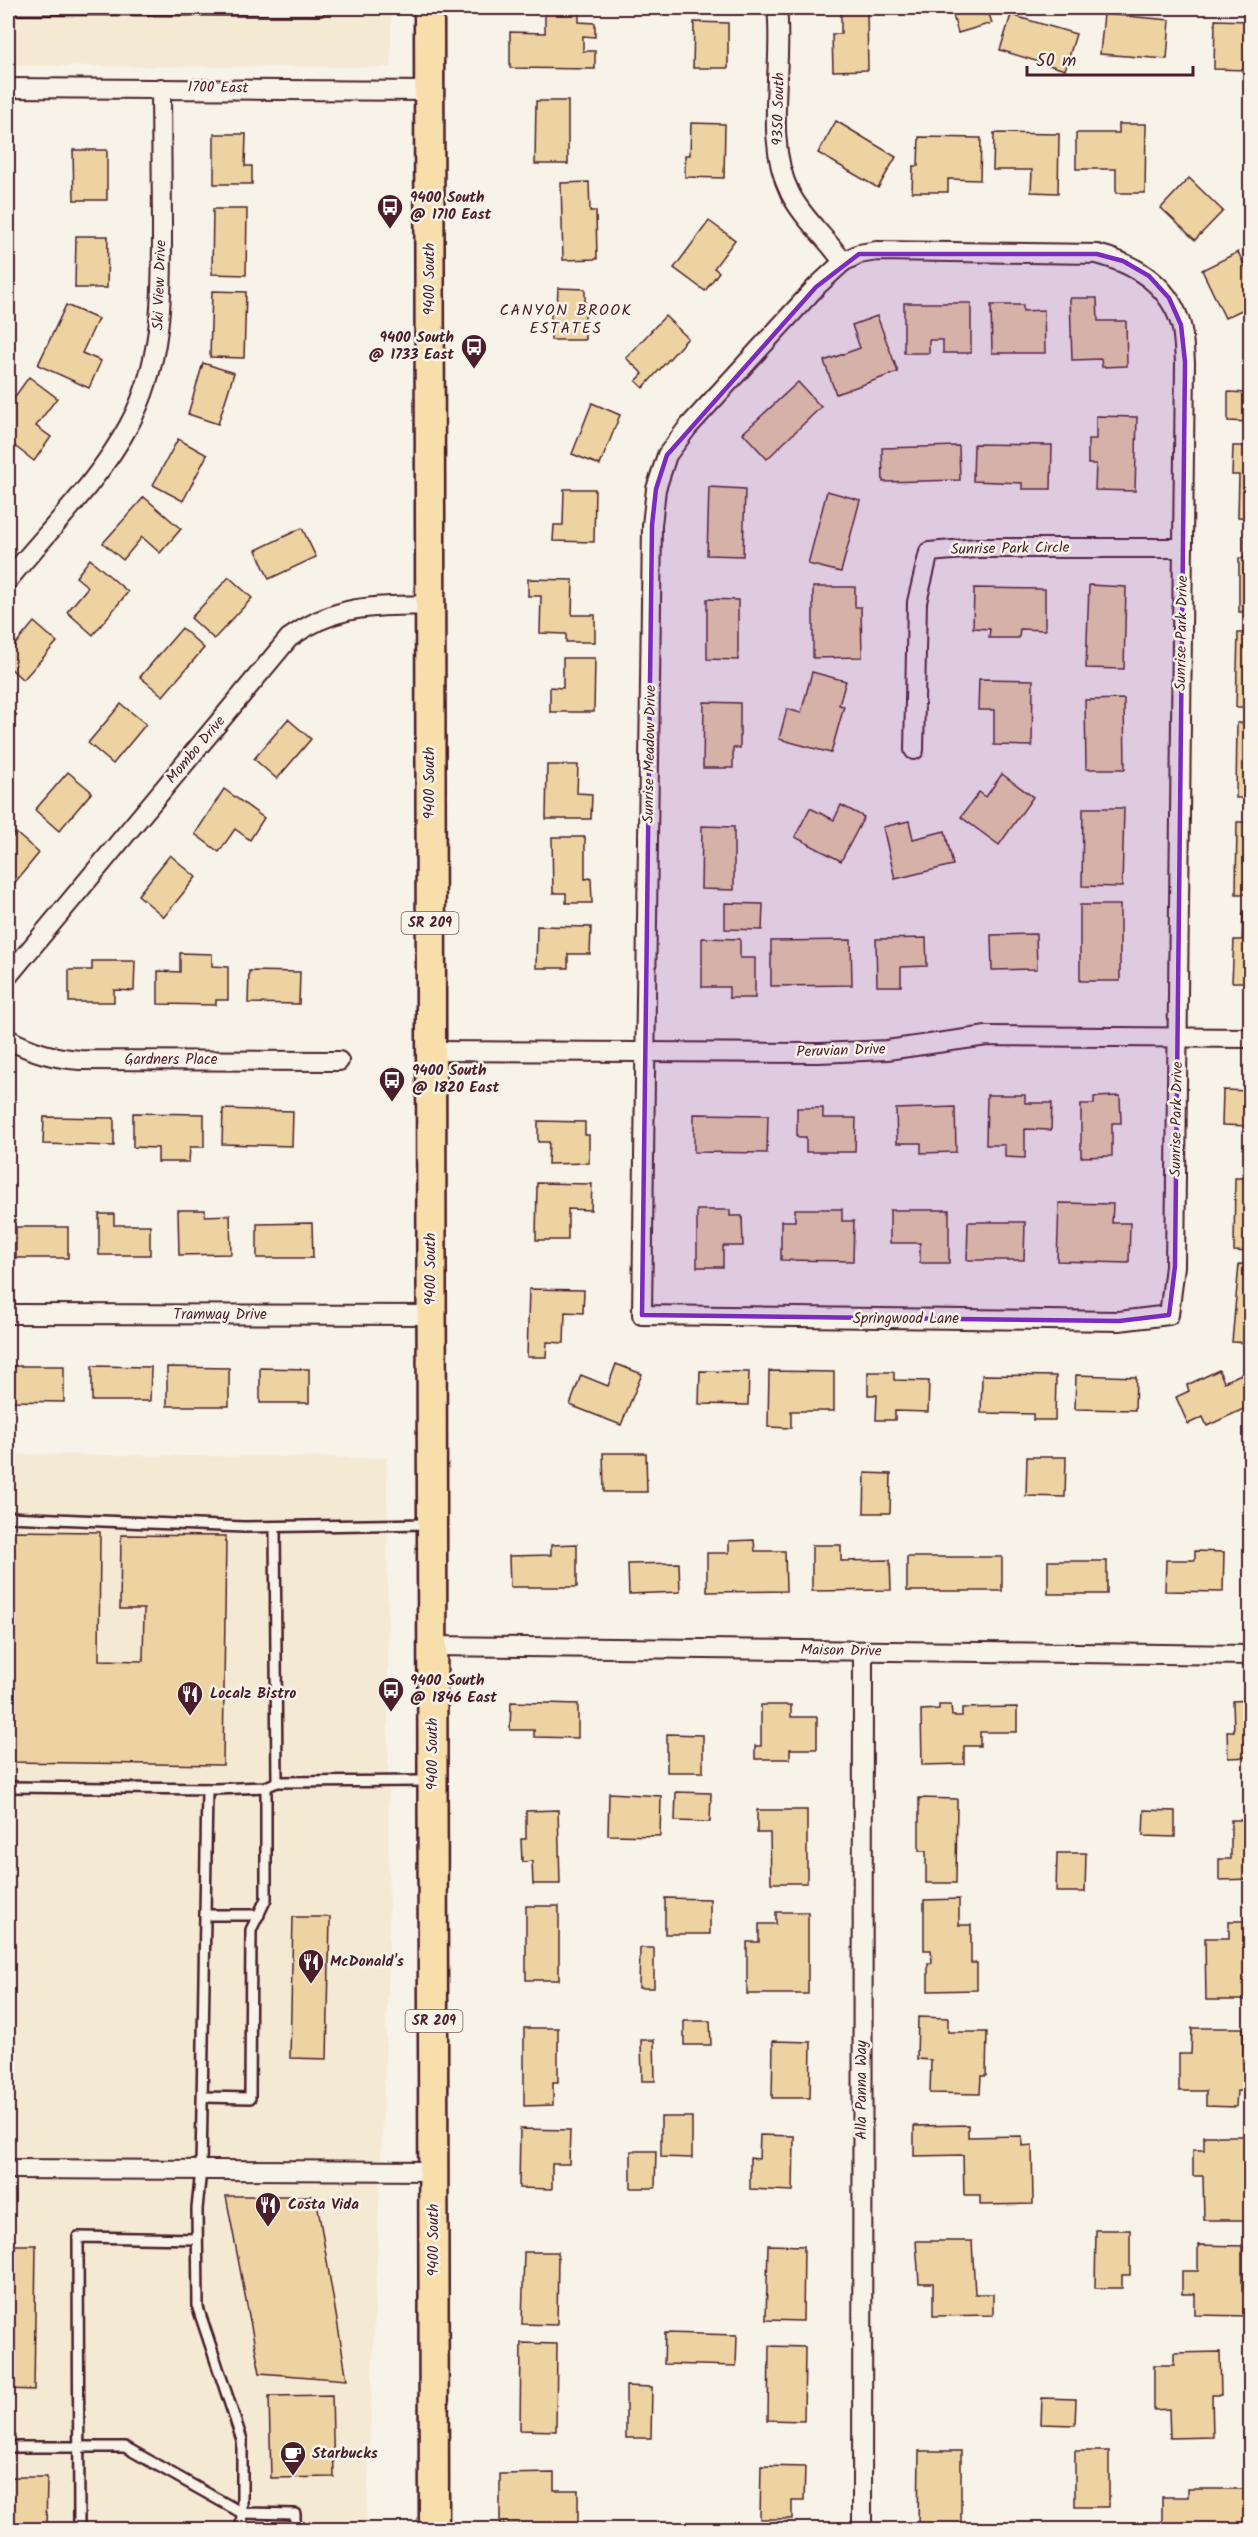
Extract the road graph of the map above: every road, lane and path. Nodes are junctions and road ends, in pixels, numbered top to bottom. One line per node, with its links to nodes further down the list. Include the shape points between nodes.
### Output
1 (322, 8): 5 (lane)
2 (429, 8): 8 (main road, 9400 South / SR 209)
3 (777, 8): 9 (street, 9350 South, via 779,165 791,194)
4 (8, 9): 5 (lane)
5 (259, 9)
6 (8, 88): 7 (street, 1700 East)
7 (161, 88): 8 (street, 1700 East); 11 (street, Ski View Drive, via 162,296 158,340 147,383 130,425 105,463)
8 (429, 91): 12 (main road, 9400 South / SR 209)
9 (843, 262): 10 (street, Sunrise Park Drive, via 877,251 1070,252 1124,261 1149,276 1169,298 1181,325 1185,362); 19 (street, Sunrise Meadow Drive, via 688,428 667,455 656,489 652,525)
10 (1183, 548): 13 (street, Sunrise Park Circle, via 977,548 928,552 917,602); 15 (street, Sunrise Park Drive)
11 (8, 580)
12 (430, 606): 14 (street, Mombo Drive, via 351,608 330,614 289,638); 18 (main road, 9400 South / SR 209)
13 (914, 750)
14 (8, 976)
15 (1178, 1038): 16 (street, Peruvian Drive); 19 (street, Peruvian Drive, via 1010,1036 853,1053); 24 (street, Sunrise Park Drive, via 1175,1266)
16 (1251, 1038)
17 (8, 1039): 20 (street, Gardners Place, via 53,1058 80,1060)
18 (430, 1051): 19 (street, Peruvian Drive); 22 (main road, 9400 South / SR 209)
19 (646, 1052): 23 (street, Sunrise Meadow Drive)
20 (339, 1061)
21 (8, 1314): 22 (street, Tramway Drive)
22 (432, 1315): 26 (main road, 9400 South / SR 209)
23 (642, 1315): 24 (street, Springwood Lane, via 1119,1321)
24 (1169, 1315)
25 (8, 1517): 27 (lane)
26 (431, 1524): 27 (lane); 28 (main road, 9400 South / SR 209)
27 (275, 1527): 32 (lane)
28 (432, 1646): 29 (street, Maison Drive); 31 (main road, 9400 South / SR 209)
29 (863, 1651): 30 (street, Maison Drive); 50 (street, Alla Panna Way)
30 (1251, 1655)
31 (433, 1781): 32 (lane); 41 (main road, 9400 South / SR 209)
32 (277, 1782): 34 (lane)
33 (8, 1787): 35 (lane)
34 (266, 1787): 35 (lane); 37 (lane, via 266,1899)
35 (207, 1789): 36 (lane)
36 (205, 1915): 37 (lane); 38 (lane)
37 (258, 1915): 38 (lane, via 251,1930 250,2098)
38 (202, 2097): 40 (lane)
39 (8, 2169): 40 (street)
40 (201, 2170): 41 (street); 42 (lane)
41 (434, 2170): 49 (main road, 9400 South / SR 209)
42 (197, 2239): 44 (lane, via 78,2237); 45 (lane, via 198,2308 242,2440)
43 (8, 2447): 44 (lane)
44 (76, 2447): 45 (lane, via 125,2447); 46 (lane)
45 (242, 2513): 47 (lane); 48 (lane, via 295,2514)
46 (79, 2529)
47 (241, 2529)
48 (295, 2529)
49 (434, 2529)
50 (862, 2529)

